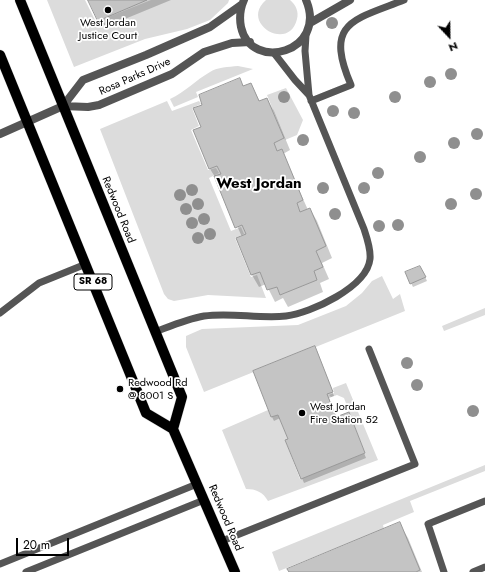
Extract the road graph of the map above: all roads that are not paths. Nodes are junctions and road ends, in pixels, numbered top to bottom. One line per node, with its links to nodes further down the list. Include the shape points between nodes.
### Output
1 (20, 0): 12 (main road, Redwood Road)
2 (306, 0): 6 (street, via 310,10)
3 (350, 0): 6 (street)
4 (404, 0): 11 (lane, via 358,18 348,26 342,35 340,47 343,66 351,85)
5 (243, 3): 8 (street, via 239,18 242,31); 12 (street, Rosa Parks Drive, via 210,27 83,80)
6 (310, 23): 7 (street)
7 (306, 35): 9 (street, via 297,45 286,51); 11 (lane, via 305,51)
8 (250, 42): 9 (street, via 260,50); 12 (street, Rosa Parks Drive, via 232,43 204,52 172,74 99,105)
9 (274, 53): 11 (lane)
10 (0, 55): 13 (main road, SR 68)
11 (310, 98): 17 (lane, via 364,229 370,251 370,260 366,268 347,290 322,305 286,316 204,316 179,322)
12 (63, 106): 13 (street); 17 (main road, Redwood Road)
13 (28, 122): 14 (street); 15 (main road, SR 68)
14 (0, 134)
15 (86, 264): 16 (lane, via 38,283); 19 (main road, SR 68, via 146,413)
16 (0, 313)
17 (155, 332): 19 (main road, Redwood Road, via 182,397)
18 (369, 349): 23 (lane, via 415,464)
19 (173, 430): 20 (main road, Redwood Road)
20 (197, 484): 21 (main road, Redwood Road); 24 (lane)
21 (204, 500): 23 (main road, Redwood Road); 28 (lane)
22 (485, 500): 30 (lane, via 428,524)
23 (222, 541): 29 (main road, Redwood Road)
24 (0, 564)
25 (485, 567): 31 (lane)
26 (0, 569): 27 (lane)
27 (1, 572)
28 (26, 572)
29 (235, 572)
30 (444, 572)
31 (473, 572)

